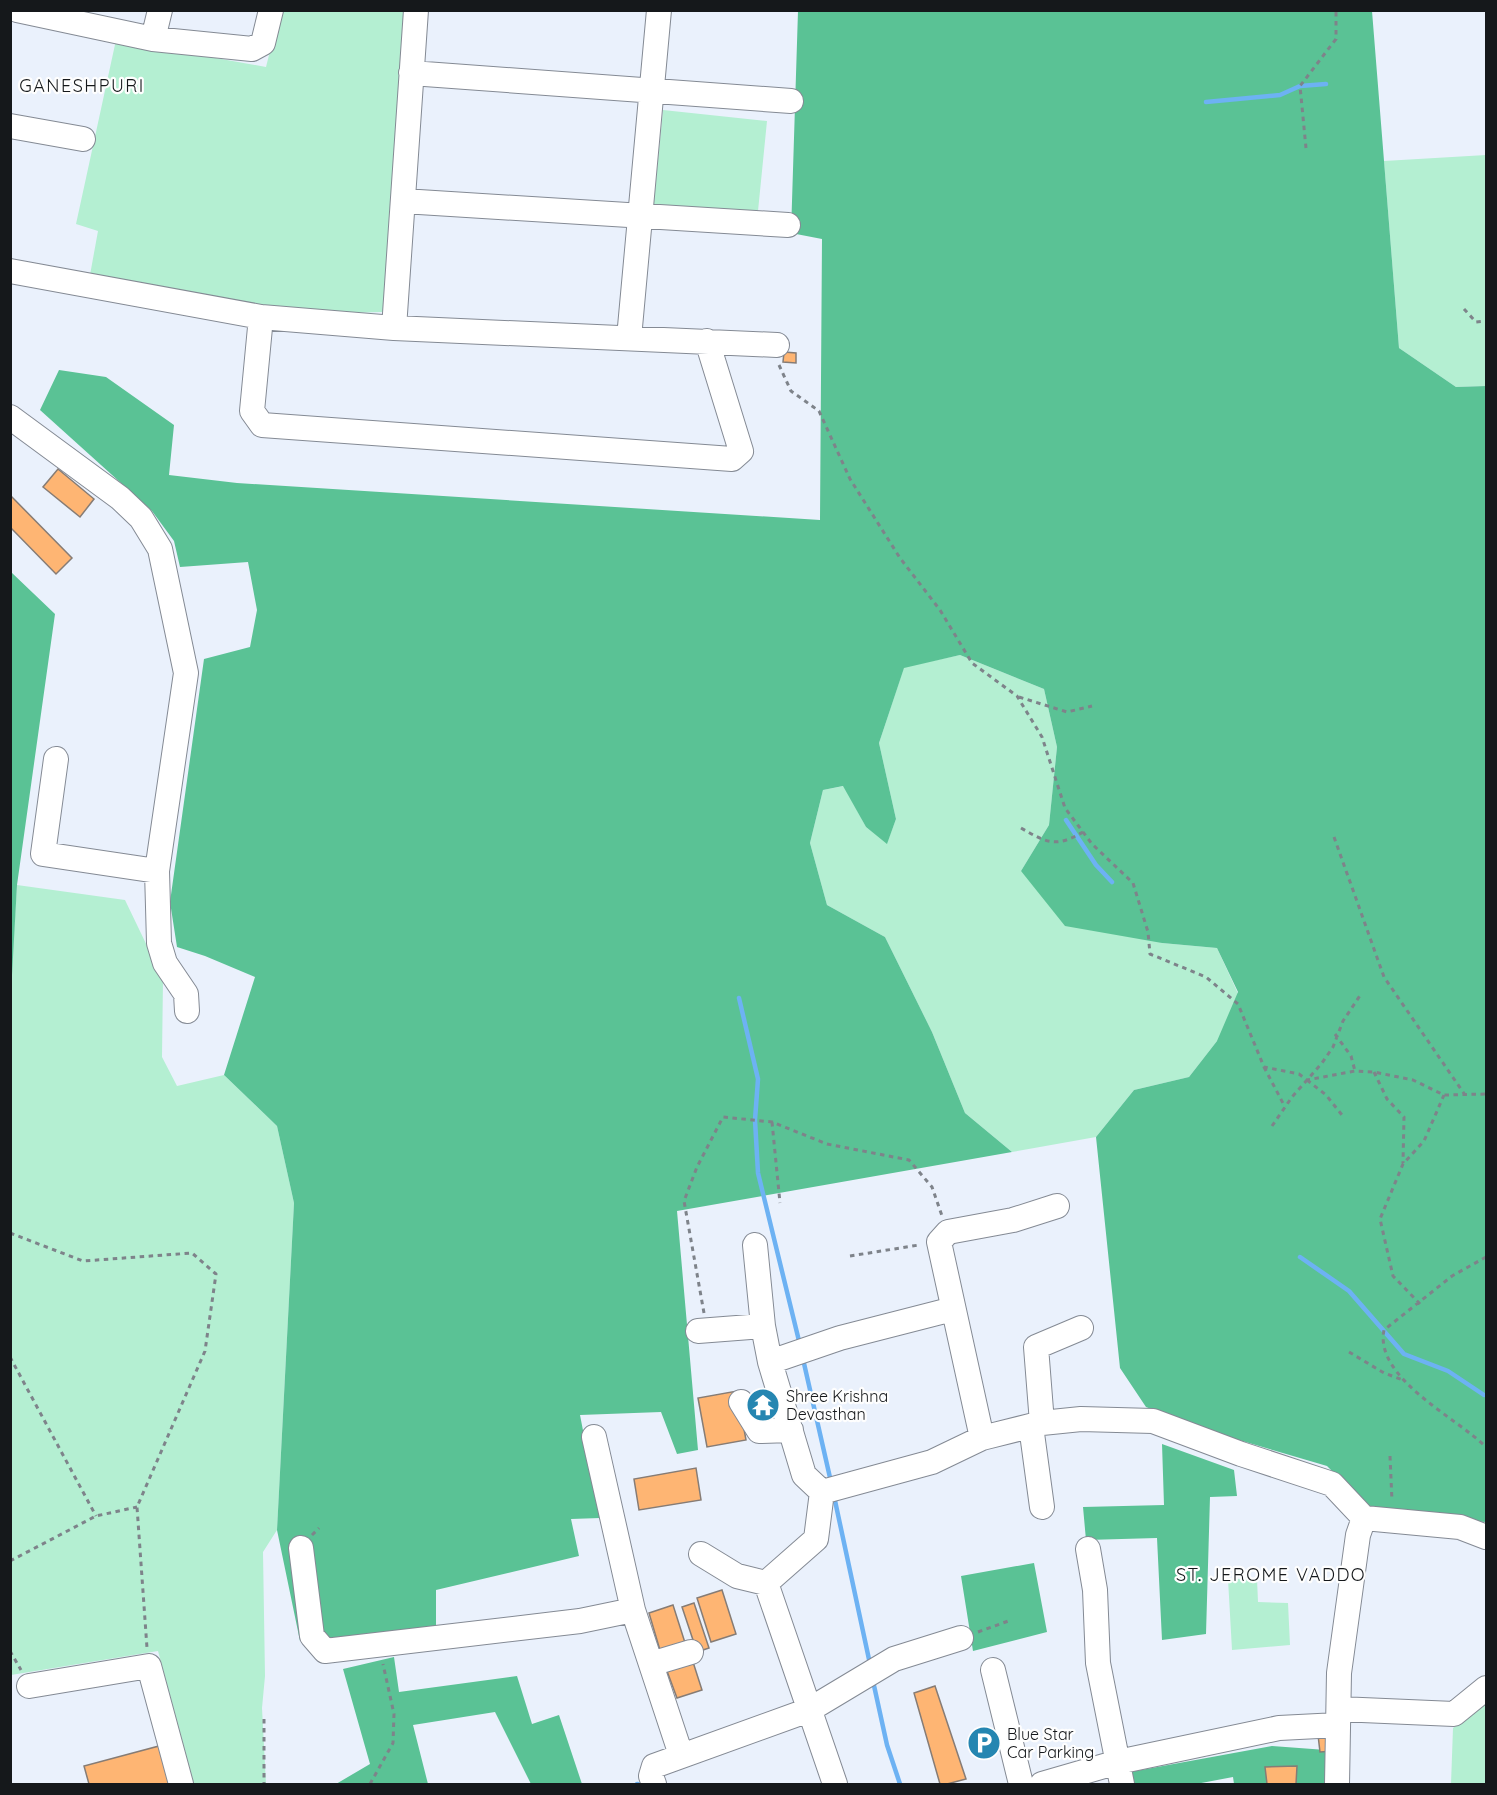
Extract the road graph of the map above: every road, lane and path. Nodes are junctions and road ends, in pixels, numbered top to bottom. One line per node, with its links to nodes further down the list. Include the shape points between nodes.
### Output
1 (17, 10): 7 (street)
2 (160, 10): 8 (street)
3 (271, 10): 8 (street, via 263,43 252,49)
4 (416, 10): 9 (street)
5 (659, 10): 10 (street)
6 (1336, 10): 14 (path, via 1336,39 1299,86)
7 (55, 14): 8 (street)
8 (153, 39)
9 (411, 73): 10 (street); 15 (street)
10 (652, 91): 11 (street); 16 (street)
11 (790, 101)
12 (10, 126): 13 (street)
13 (83, 139)
14 (1306, 148)
15 (403, 201): 16 (street); 22 (street)
16 (640, 218): 17 (street); 23 (street)
17 (788, 225)
18 (10, 271): 20 (street)
19 (1464, 309): 21 (path, via 1476,322)
20 (261, 316): 22 (street); 24 (street, via 252,411 262,425 732,459 741,451)
21 (1486, 321)
22 (394, 328): 23 (street)
23 (629, 338): 24 (street)
24 (707, 341): 25 (street)
25 (777, 345): 27 (path, via 780,366 792,391 819,411 850,479 900,558 940,610 972,663)
26 (10, 417): 33 (street, via 120,498 141,518 160,549 186,672)
27 (1017, 696): 28 (path, via 1067,712); 31 (path, via 1042,737 1065,808)
28 (1092, 706)
29 (56, 759): 33 (street, via 43,854)
30 (1021, 828): 31 (path, via 1047,843 1068,840)
31 (1083, 831): 37 (path, via 1133,883 1148,932 1150,954 1206,977 1238,1005)
32 (1334, 837): 43 (path, via 1384,977)
33 (157, 871): 35 (street, via 159,943 165,963 186,994)
34 (1361, 994): 36 (path)
35 (187, 1011)
36 (1335, 1034): 38 (path, via 1351,1056); 40 (path, via 1333,1047)
37 (1264, 1067): 40 (path, via 1299,1074); 44 (path)
38 (1355, 1071): 39 (path); 40 (path)
39 (1374, 1072): 42 (path, via 1413,1080); 48 (path, via 1387,1099 1404,1117)
40 (1307, 1080): 44 (path); 45 (path)
41 (1486, 1094): 43 (path)
42 (1444, 1095): 43 (path); 48 (path, via 1424,1141)
43 (1465, 1095)
44 (1285, 1107): 47 (path)
45 (1342, 1115)
46 (772, 1122): 49 (path); 52 (path, via 827,1144 909,1160 932,1187); 60 (path, via 723,1117 684,1201)
47 (1272, 1126)
48 (1403, 1164): 56 (path, via 1380,1219 1392,1276)
49 (780, 1203)
50 (1057, 1206): 52 (street)
51 (10, 1233): 77 (path, via 83,1260 192,1253 216,1274 205,1351)
52 (944, 1237): 54 (path); 57 (street)
53 (755, 1245): 58 (street)
54 (850, 1256)
55 (1486, 1257): 56 (path, via 1452,1276)
56 (1420, 1304): 64 (path, via 1384,1330 1381,1342)
57 (953, 1309): 63 (street, via 840,1338); 71 (street)
58 (763, 1326): 60 (street); 63 (street)
59 (1081, 1328): 68 (street, via 1036,1347)
60 (703, 1330)
61 (1349, 1352): 64 (path)
62 (10, 1357): 79 (path)
63 (770, 1362): 69 (street)
64 (1405, 1381): 72 (path)
65 (741, 1402): 69 (street, via 759,1431)
66 (1129, 1406): 67 (street, via 1086,1406)
67 (1081, 1419): 68 (street); 80 (street, via 1153,1421 1332,1484)
68 (1036, 1425): 71 (street); 78 (street)
69 (791, 1430): 76 (street, via 804,1475)
70 (594, 1437): 88 (street)
71 (982, 1438): 76 (street, via 932,1462)
72 (1482, 1442): 73 (path); 74 (path)
73 (1486, 1442)
74 (1486, 1447)
75 (1390, 1455): 81 (path, via 1394,1488)
76 (822, 1492): 87 (street, via 816,1539)
77 (137, 1507): 79 (path); 94 (path)
78 (1042, 1508)
79 (96, 1516): 86 (path)
80 (1364, 1518): 81 (street); 99 (street, via 1348,1610)
81 (1390, 1521): 82 (street, via 1460,1527)
82 (1486, 1537)
83 (302, 1548): 91 (street, via 312,1636 325,1651)
84 (1088, 1549): 102 (street, via 1095,1590 1098,1663)
85 (701, 1554): 87 (street, via 737,1575)
86 (10, 1561)
87 (766, 1583): 98 (street)
88 (633, 1610): 91 (street, via 580,1622); 93 (street)
89 (1011, 1620): 90 (path)
90 (961, 1638): 98 (street, via 894,1659)
91 (379, 1645): 105 (path, via 394,1714 393,1743)
92 (691, 1652): 93 (street)
93 (651, 1664): 101 (street)
94 (149, 1666): 96 (street); 103 (street)
95 (993, 1670): 108 (street)
96 (29, 1686)
97 (1486, 1688): 99 (street, via 1454,1714)
98 (809, 1710): 101 (street); 107 (street)
99 (1338, 1717): 102 (street, via 1279,1728); 110 (street)
100 (264, 1719): 104 (path)
101 (681, 1755): 106 (street, via 654,1766)
102 (1120, 1773): 109 (street)
103 (181, 1785)
104 (264, 1785)
105 (370, 1785)
106 (654, 1785)
107 (835, 1785)
108 (1022, 1785)
109 (1042, 1785)
110 (1337, 1785)

